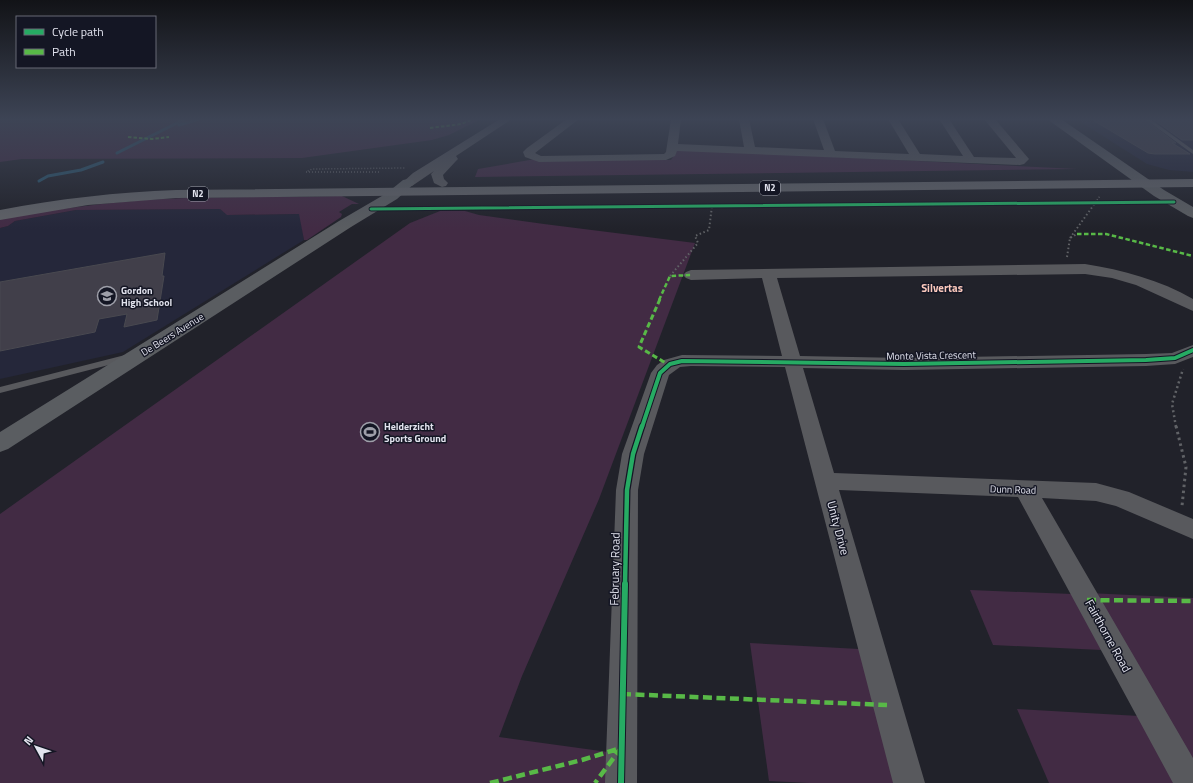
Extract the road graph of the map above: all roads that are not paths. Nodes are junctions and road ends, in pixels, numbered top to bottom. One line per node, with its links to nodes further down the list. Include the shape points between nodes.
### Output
1 (450, 156): 17 (street, De Beers Avenue)
2 (455, 156): 14 (street, De Beers Avenue, via 439,172 437,178)
3 (530, 156): 4 (street, via 539,159 553,159 661,158)
4 (668, 156)
5 (864, 156): 10 (street)
6 (967, 156): 11 (street)
7 (1018, 156): 11 (street, via 1022,160 1020,162)
8 (1109, 156): 13 (street)
9 (1115, 156): 13 (street)
10 (917, 158): 11 (street)
11 (970, 160)
12 (1193, 175): 13 (highway, N2)
13 (1144, 178): 14 (highway, N2); 15 (highway, N2); 17 (highway, N2); 21 (street)
14 (442, 183): 17 (highway, N2)
15 (1165, 183): 16 (highway, N2); 19 (street)
16 (1193, 183)
17 (403, 188): 18 (highway, N2); 20 (highway, N2, via 148,186); 23 (street, De Beers Avenue)
18 (358, 192): 22 (highway, N2, via 143,195 74,202); 23 (street, De Beers Avenue, via 364,196 365,201)
19 (1193, 201)
20 (0, 206)
21 (1193, 213)
22 (0, 215)
23 (345, 224): 28 (street, De Beers Avenue)
24 (768, 274): 25 (street); 26 (street, via 1098,271 1164,291); 29 (street, Unity Drive)
25 (692, 275)
26 (1193, 306)
27 (1193, 350): 29 (street, Monte Vista Crescent, via 1175,358 1138,360)
28 (138, 355): 31 (lane); 32 (street, De Beers Avenue)
29 (793, 363): 30 (street, Monte Vista Crescent, via 683,360); 33 (street, Unity Drive)
30 (668, 365): 36 (street, February Road, via 660,373 633,454 627,490)
31 (0, 390)
32 (0, 443)
33 (826, 481): 34 (street, Dunn Road); 37 (street, Unity Drive)
34 (1026, 489): 35 (street, Dunn Road, via 1104,493 1130,501); 38 (street, Fairthorne Road)
35 (1188, 526)
36 (621, 783)
37 (909, 783)
38 (1190, 783)

